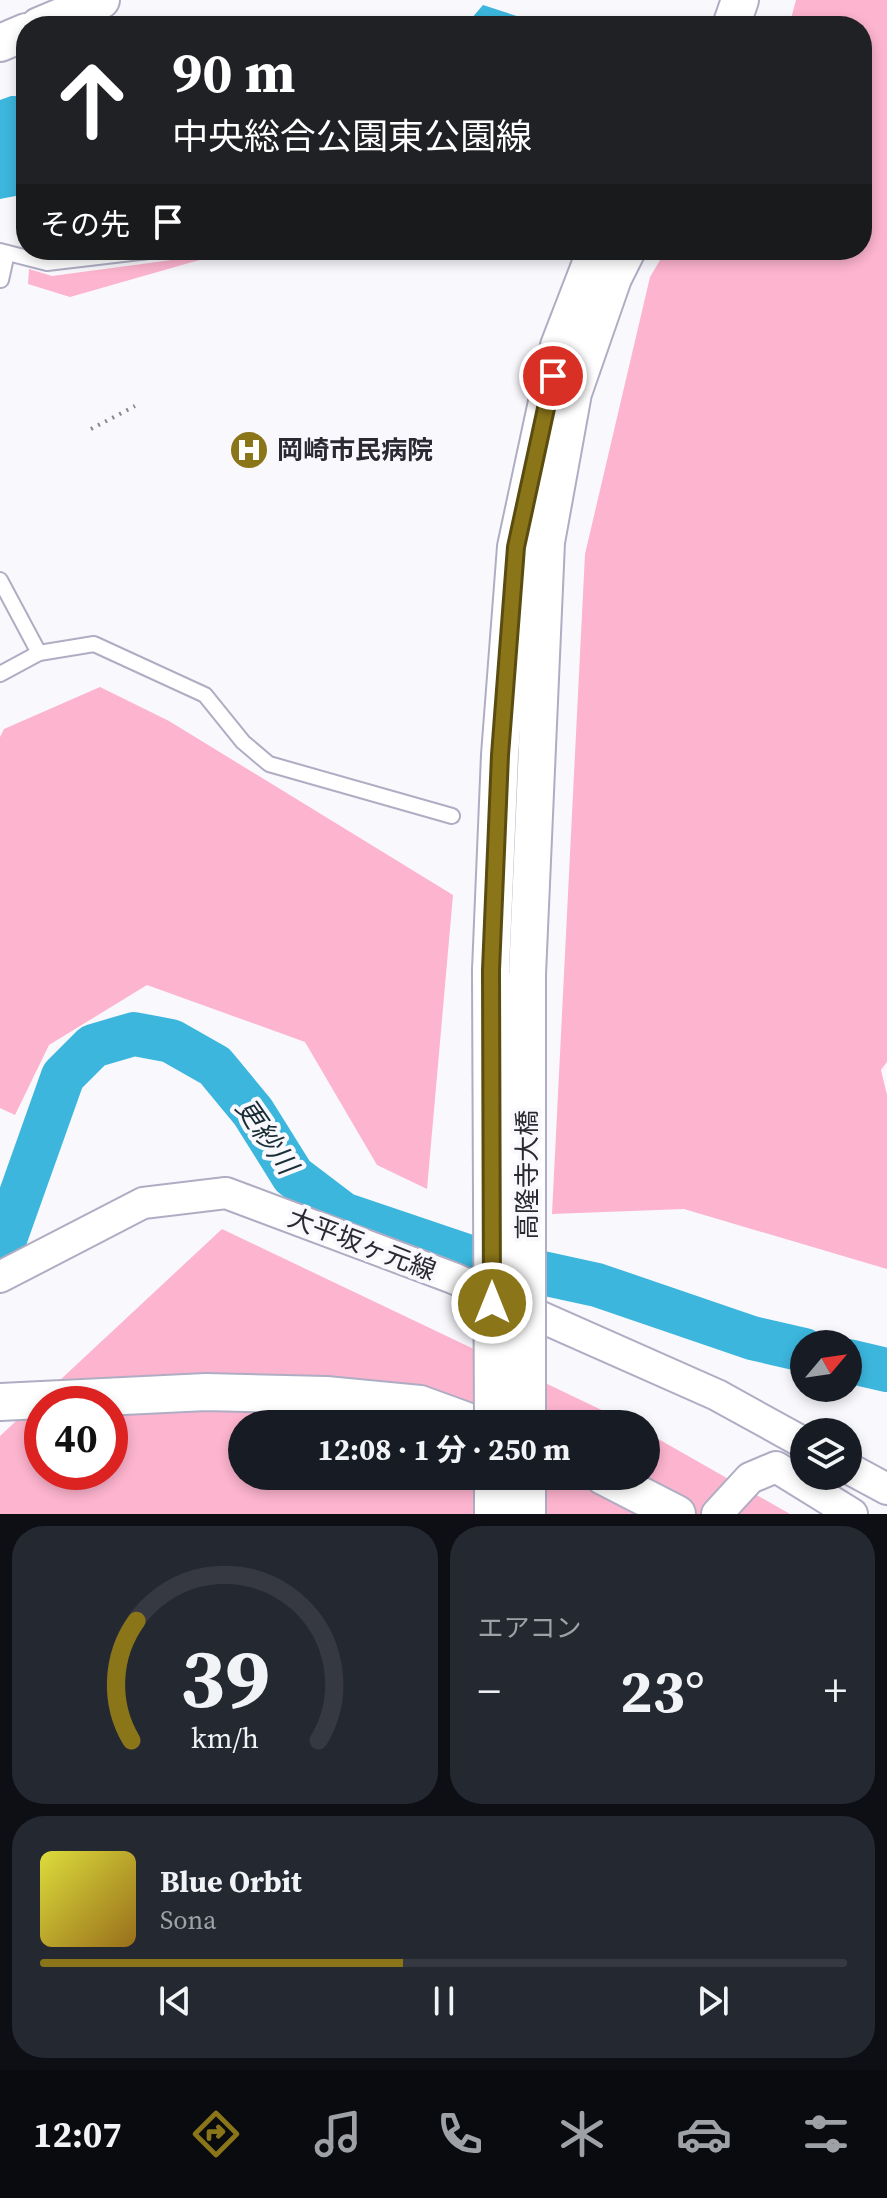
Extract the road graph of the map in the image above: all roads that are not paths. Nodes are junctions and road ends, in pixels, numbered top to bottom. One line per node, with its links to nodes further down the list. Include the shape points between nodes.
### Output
1 (101, 0): 2 (street)
2 (63, 16)
3 (3, 252): 8 (lane)
4 (35, 260): 5 (lane)
5 (72, 260)
6 (592, 260): 16 (street, 高隆寺大橋, bridge, via 559,346 516,547 491,970)
7 (622, 260): 17 (street, 高隆寺大橋, bridge, via 573,393 546,542 527,974)
8 (1, 280)
9 (0, 580): 10 (lane)
10 (39, 653): 11 (lane); 12 (lane, via 94,644 205,695 243,742 269,764)
11 (0, 674)
12 (452, 816)
13 (0, 1277): 18 (street, 大平坂ヶ元線, via 143,1203 226,1193 453,1278 717,1395)
14 (0, 1402): 15 (street, via 206,1392 326,1395)
15 (436, 1410)
16 (493, 1410)
17 (527, 1410)
18 (790, 1435)
19 (862, 1476): 20 (street)
20 (887, 1489)
21 (493, 1490): 24 (street)
22 (527, 1490): 25 (street)
23 (630, 1490): 26 (street)
24 (493, 1514)
25 (527, 1514)
26 (677, 1514)
27 (717, 1514): 28 (street, via 750,1478 776,1467)
28 (852, 1514)

